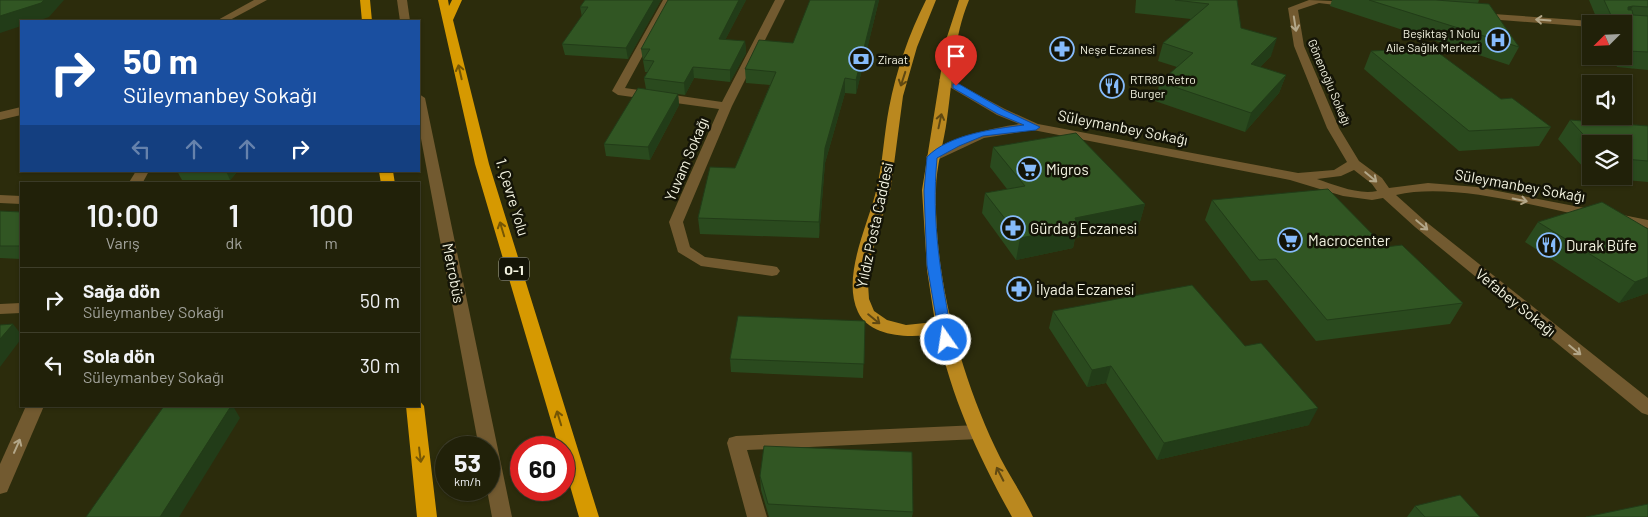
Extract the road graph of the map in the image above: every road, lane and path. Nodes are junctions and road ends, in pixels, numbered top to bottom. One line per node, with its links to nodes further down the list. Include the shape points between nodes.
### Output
1 (262, 0): 13 (street)
2 (365, 0): 14 (highway)
3 (402, 0): 15 (street)
4 (443, 0): 16 (highway, 1. Çevre Yolu / O-1)
5 (457, 0): 16 (highway)
6 (668, 0): 20 (street, via 618,91)
7 (780, 0): 20 (street, Yuvam Sokağı)
8 (931, 0): 34 (main road, Yıldız Posta Caddesi, one-way to 34, via 897,96 884,188 859,292 866,312 893,330 915,331)
9 (964, 0): 18 (main road)
10 (1319, 0): 11 (street, Gönenoğlu Sokağı); 25 (street, Gönenoğlu Sokağı, one-way to 25, via 1293,8 1299,46 1334,128)
11 (1366, 6)
12 (1471, 15): 17 (street, one-way to 12)
13 (223, 20)
14 (368, 20)
15 (405, 20)
16 (448, 20): 42 (highway, 1. Çevre Yolu / O-1, one-way to 16, via 482,164)
17 (1582, 23)
18 (945, 80): 23 (street, Süleymanbey Sokağı, via 1001,112); 24 (main road, one-way to 18)
19 (420, 103): 39 (street, Metrobüs)
20 (726, 106): 31 (street, Yuvam Sokağı, via 676,222 683,249 701,261)
21 (20, 111): 22 (street)
22 (0, 116)
23 (1036, 127): 24 (street, Süleymanbey Sokağı, via 982,134); 26 (street, Süleymanbey Sokağı)
24 (932, 157): 34 (main road, via 929,191 933,265)
25 (1354, 163): 26 (street, Süleymanbey Sokağı, via 1348,170 1327,175); 27 (street, one-way to 27, via 1377,181)
26 (1294, 176): 27 (street, Süleymanbey Sokağı, via 1343,192 1372,196)
27 (1386, 193): 30 (street, Süleymanbey Sokağı, one-way to 30, via 1428,187 1477,191); 37 (street, Vefabey Sokağı, one-way to 37)
28 (0, 199): 29 (street)
29 (20, 200)
30 (1648, 224)
31 (772, 271)
32 (20, 308): 33 (street)
33 (0, 309)
34 (942, 326): 38 (main road, via 954,370)
35 (35, 407): 40 (street, one-way to 35)
36 (415, 407): 43 (highway, one-way to 43)
37 (1648, 408)
38 (978, 432): 45 (street, via 736,443); 46 (main road, one-way to 38)
39 (486, 436)
40 (0, 486)
41 (499, 501): 44 (street, Metrobüs)
42 (589, 516)
43 (428, 517)
44 (502, 517)
45 (757, 517)
46 (1023, 517)

